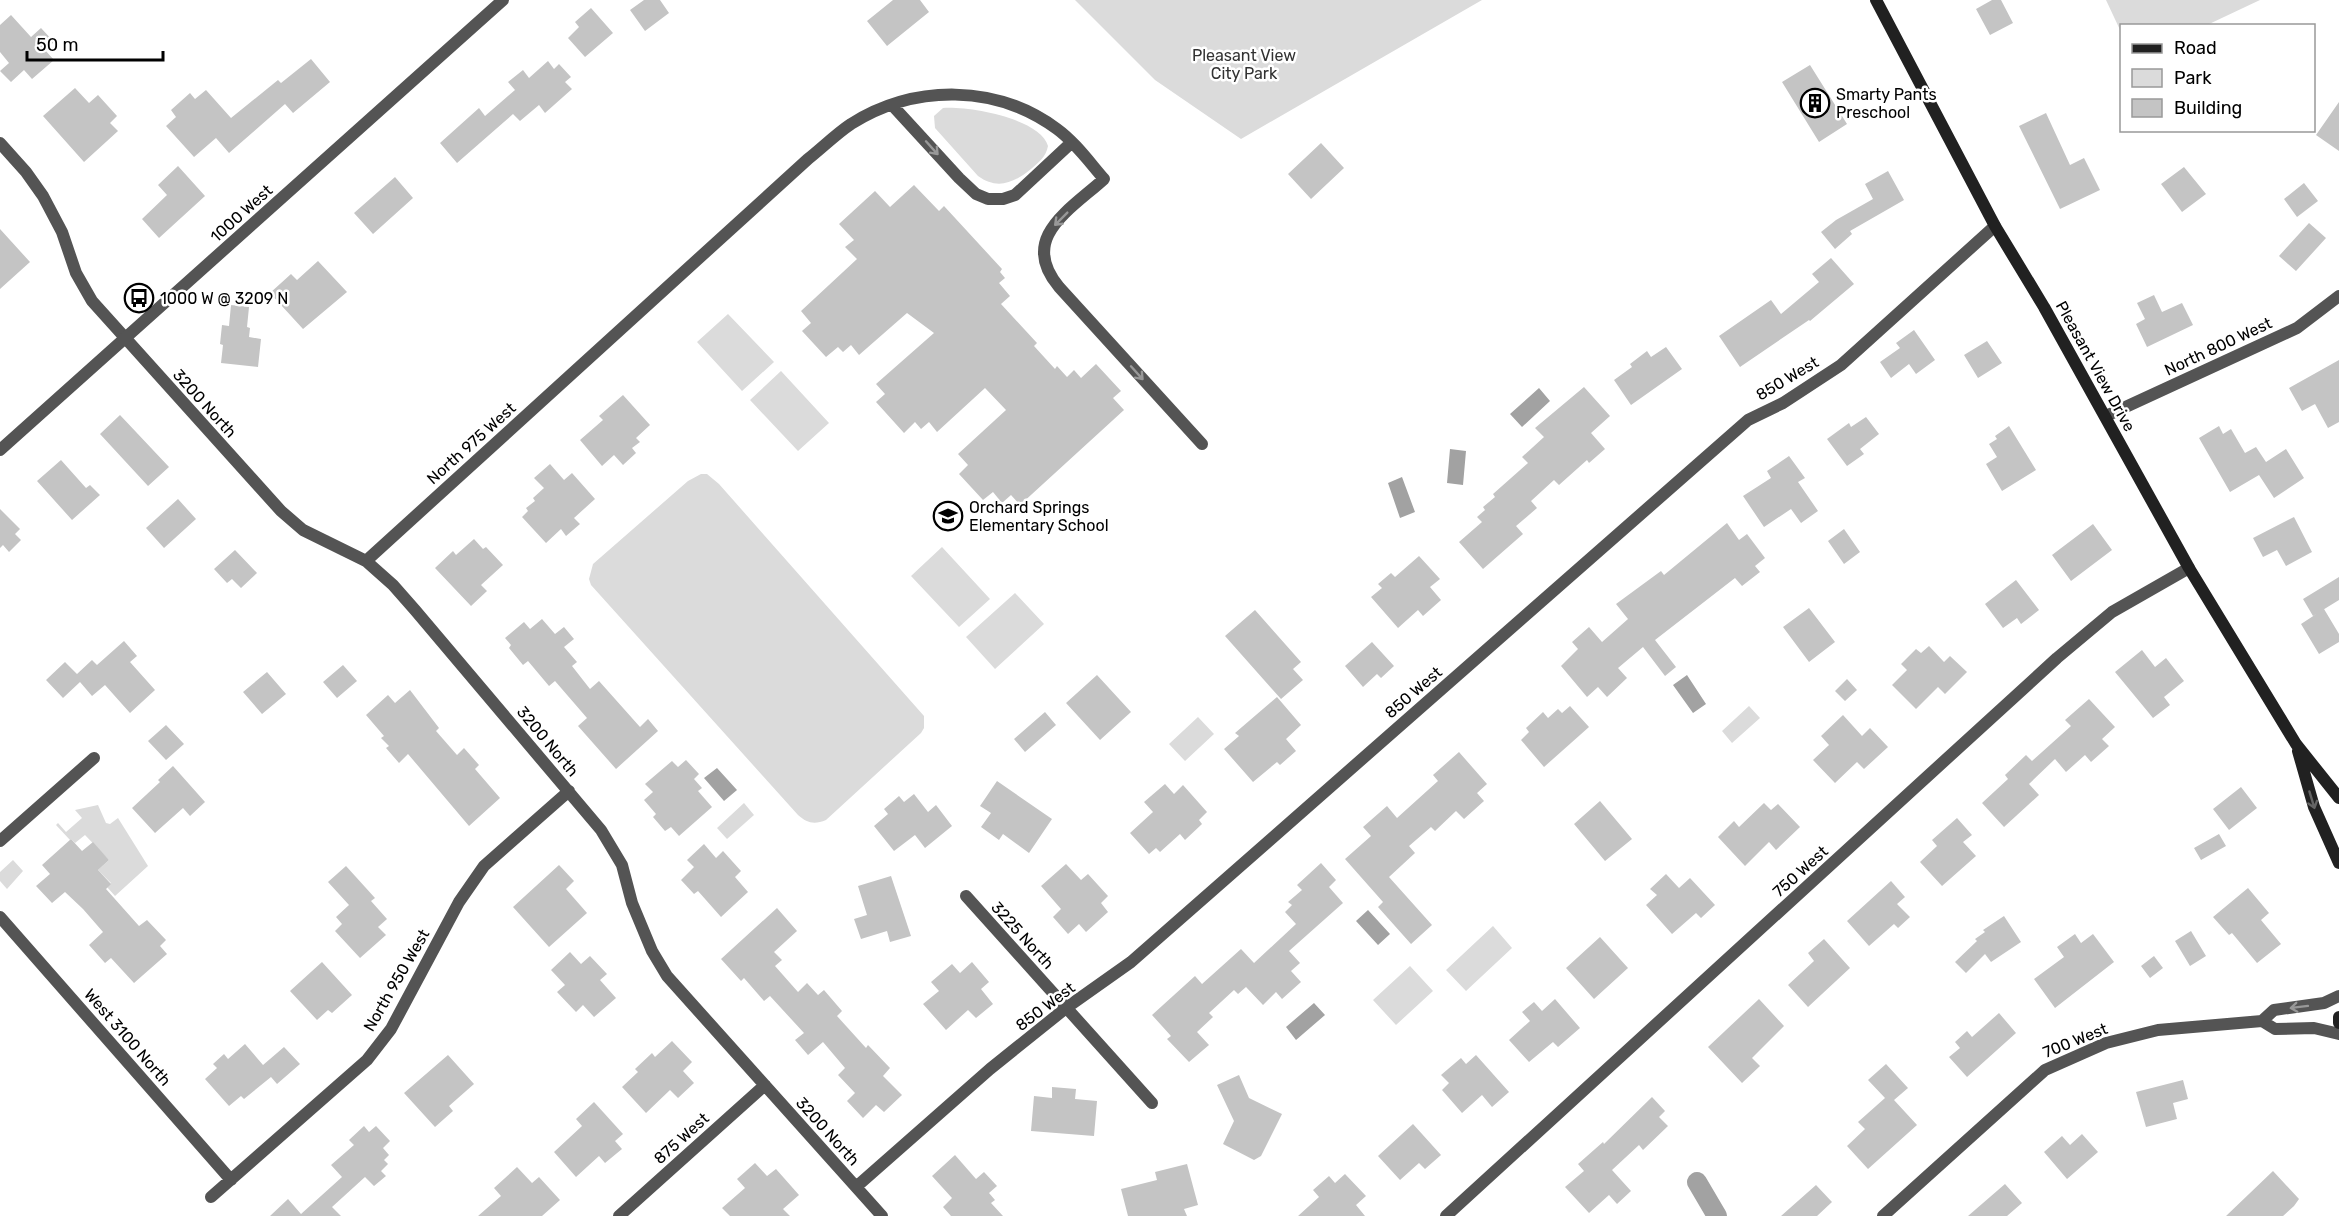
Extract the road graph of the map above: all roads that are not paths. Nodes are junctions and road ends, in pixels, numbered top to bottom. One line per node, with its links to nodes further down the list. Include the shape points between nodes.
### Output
1 (503, 0): 8 (street, 1000 West)
2 (1876, 0): 6 (main road, Pleasant View Drive)
3 (892, 105): 5 (street, North 975 West, via 915,97 953,94 990,98 1028,110); 5 (street, one-way to 5, via 959,178 988,199 1015,195); 12 (street, North 975 West, via 850,125 808,159)
4 (0, 143): 8 (street, 3200 North, via 43,196 62,232 76,273)
5 (1071, 143): 10 (street, North 975 West, one-way to 10, via 1104,179 1048,234 1042,249 1050,276)
6 (1995, 226): 9 (main road, Pleasant View Drive); 23 (street, 850 West, via 1841,365 1783,403 1748,420 1131,962)
7 (2339, 296): 9 (street, North 800 West, via 2297,328)
8 (125, 339): 11 (street, 1000 West); 12 (street, 3200 North, via 281,511 311,534)
9 (2106, 416): 13 (main road, Pleasant View Drive)
10 (1202, 444)
11 (0, 450)
12 (366, 561): 16 (street, 3200 North, via 393,585)
13 (2189, 568): 14 (main road, Pleasant View Drive); 35 (street, 750 West, via 2112,612 2057,658)
14 (2296, 744): 17 (main road, Pleasant View Drive); 19 (main road, Pleasant View Drive, one-way to 19, via 2314,807)
15 (94, 758): 18 (street)
16 (569, 791): 28 (street, 3200 North, via 601,830 622,865 636,913 667,976); 30 (street, North 950 West, via 484,866 459,902 391,1029 367,1060)
17 (2339, 798)
18 (0, 841)
19 (2339, 863)
20 (966, 896): 23 (street, 3225 North)
21 (0, 917): 30 (street, West 3100 North)
22 (2339, 996): 25 (street, one-way to 25, via 2324,1004 2274,1010)
23 (1066, 1008): 29 (street, 3225 North); 31 (street, 850 West)
24 (2339, 1017): 26 (main road)
25 (2262, 1021): 27 (street, via 2275,1029 2314,1028); 36 (street, 700 West, via 2158,1030 2106,1043 2045,1070)
26 (2339, 1023)
27 (2339, 1034)
28 (765, 1085): 31 (street, 3200 North); 33 (street, 875 West)
29 (1152, 1103)
30 (231, 1180): 32 (street, North 950 West)
31 (856, 1187): 34 (street, 3200 North)
32 (211, 1197)
33 (619, 1216)
34 (882, 1216)
35 (1446, 1216)
36 (1883, 1216)

